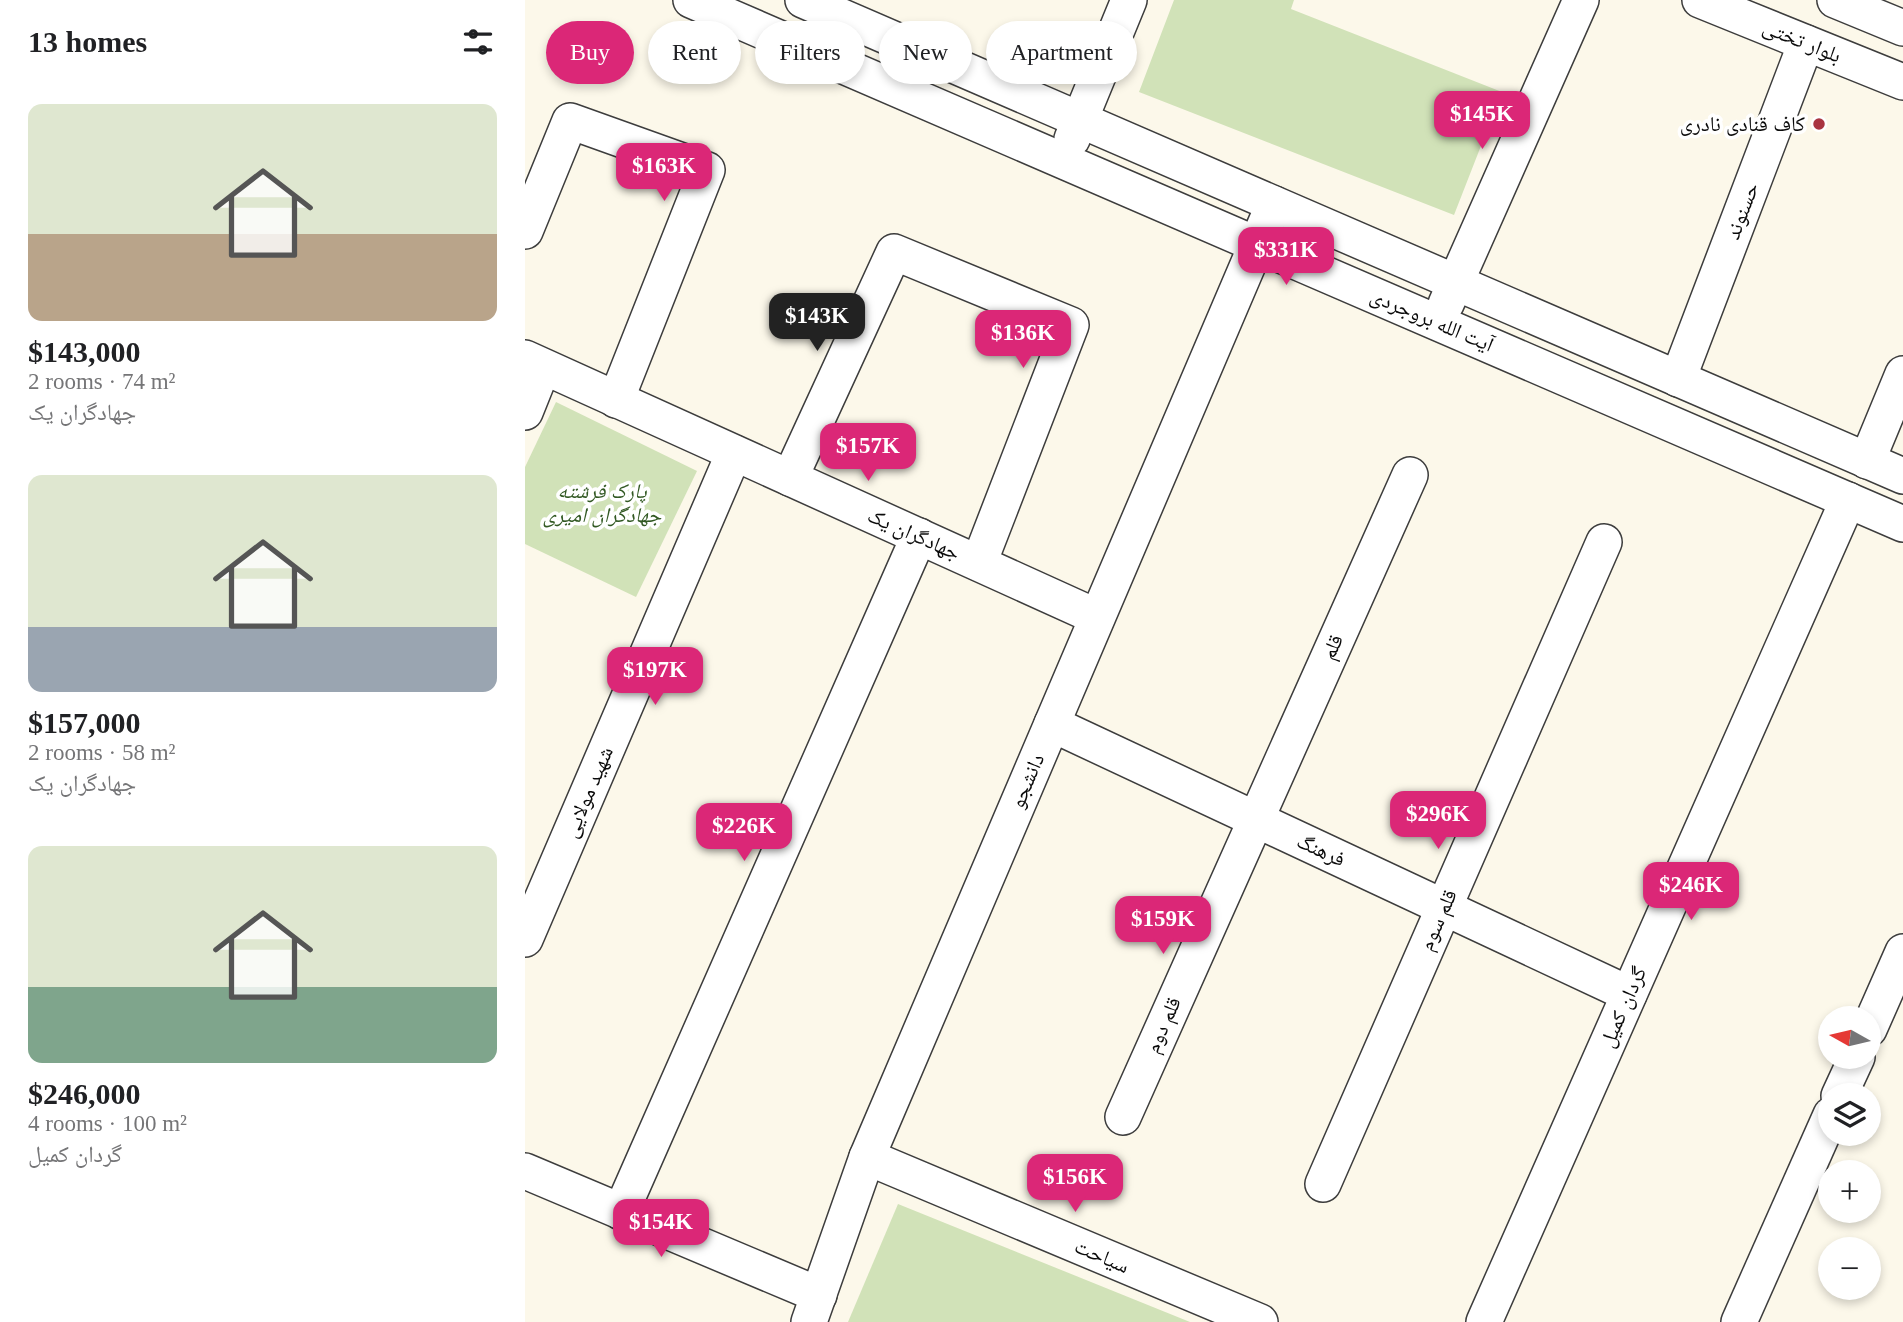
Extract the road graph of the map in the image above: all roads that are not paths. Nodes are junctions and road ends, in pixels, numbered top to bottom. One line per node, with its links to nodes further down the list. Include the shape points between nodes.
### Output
1 (691, 0): 11 (street, آیت الله بروجردی)
2 (803, 0): 10 (street, آیت الله بروجردی)
3 (1129, 0): 10 (street)
4 (1581, 0): 15 (street)
5 (1700, 0): 8 (street, بلوار تختی)
6 (1835, 0): 7 (street)
7 (1903, 28)
8 (1806, 43): 9 (street, بلوار تختی); 19 (street, حسنوند)
9 (1903, 82)
10 (1080, 120): 11 (street); 12 (street, آیت الله بروجردی)
11 (1063, 161): 14 (street, آیت الله بروجردی)
12 (1273, 204): 14 (street, دانشجو); 15 (street, آیت الله بروجردی)
13 (525, 232): 20 (street, via 570,121 707,170)
14 (1257, 244): 16 (street, آیت الله بروجردی); 32 (street, دانشجو)
15 (1454, 281): 16 (street); 19 (street, آیت الله بروجردی)
16 (1440, 324): 27 (street, آیت الله بروجردی)
17 (534, 362): 20 (street, جهادگران یک); 21 (street)
18 (1903, 374): 23 (street)
19 (1678, 379): 23 (street, آیت الله بروجردی)
20 (616, 400): 22 (street, جهادگران یک)
21 (525, 412)
22 (734, 453): 26 (street, جهادگران یک); 36 (street, شهید مولایی)
23 (1867, 461): 25 (street, آیت الله بروجردی)
24 (1409, 475): 34 (street, قلم)
25 (1903, 476)
26 (790, 478): 29 (street, جهادگران یک); 31 (street, via 894,252 1071,325)
27 (1848, 500): 28 (street, آیت الله بروجردی); 38 (street, گردان کمیل)
28 (1903, 524)
29 (919, 536): 31 (street, جهادگران یک); 45 (street)
30 (1604, 542): 35 (street, قلم سوم)
31 (979, 564): 32 (street, جهادگران یک)
32 (1097, 617): 33 (street, دانشجو)
33 (1052, 724): 34 (street, فرهنگ); 42 (street, دانشجو)
34 (1254, 818): 35 (street, فرهنگ); 40 (street, قلم دوم)
35 (1444, 907): 38 (street, فرهنگ); 44 (street, قلم سوم)
36 (525, 939)
37 (1903, 953): 39 (street)
38 (1629, 994): 48 (street, گردان کمیل)
39 (1879, 1006)
40 (1123, 1117)
41 (1818, 1144): 49 (street)
42 (867, 1157): 46 (street, دانشجو); 47 (street, سیاحت)
43 (525, 1171): 45 (street)
44 (1323, 1184)
45 (621, 1212): 46 (street)
46 (814, 1308)
47 (1260, 1322)
48 (1483, 1322)
49 (1739, 1322)

